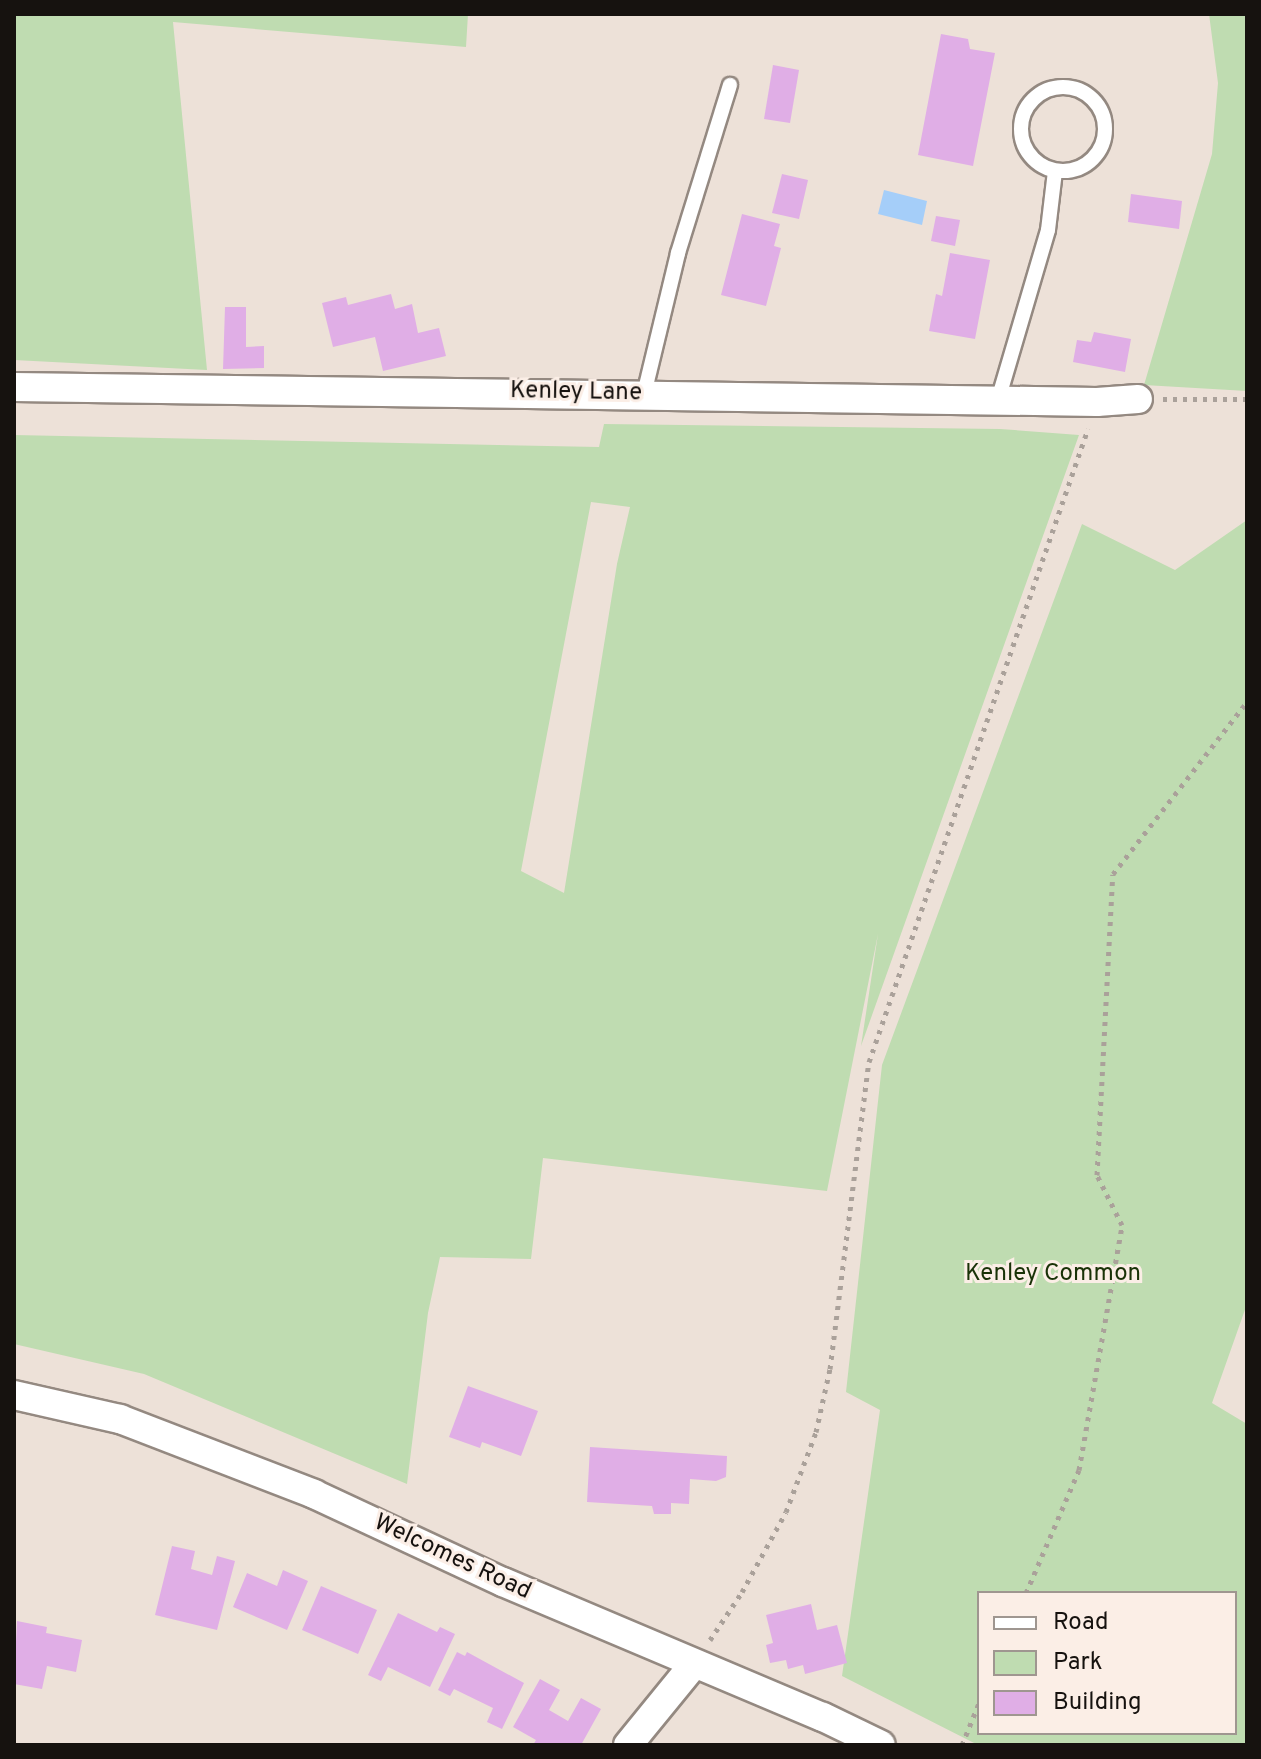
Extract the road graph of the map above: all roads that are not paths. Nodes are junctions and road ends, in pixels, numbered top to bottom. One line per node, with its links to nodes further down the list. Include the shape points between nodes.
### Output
1 (730, 85): 4 (lane, via 678,253)
2 (1055, 171): 2 (lane, via 1032,159 1020,122 1043,91 1070,87 1095,101 1105,128 1095,156 1084,166); 6 (lane, via 1048,230)
3 (14, 387): 4 (street, Kenley Lane)
4 (644, 394): 6 (street, Kenley Lane)
5 (1138, 399): 6 (street, Kenley Lane)
6 (998, 400)
7 (14, 1395): 8 (street, Welcomes Road, via 120,1419 314,1494)
8 (694, 1664): 9 (street); 10 (street, Welcomes Road)
9 (628, 1745)
10 (881, 1745)

